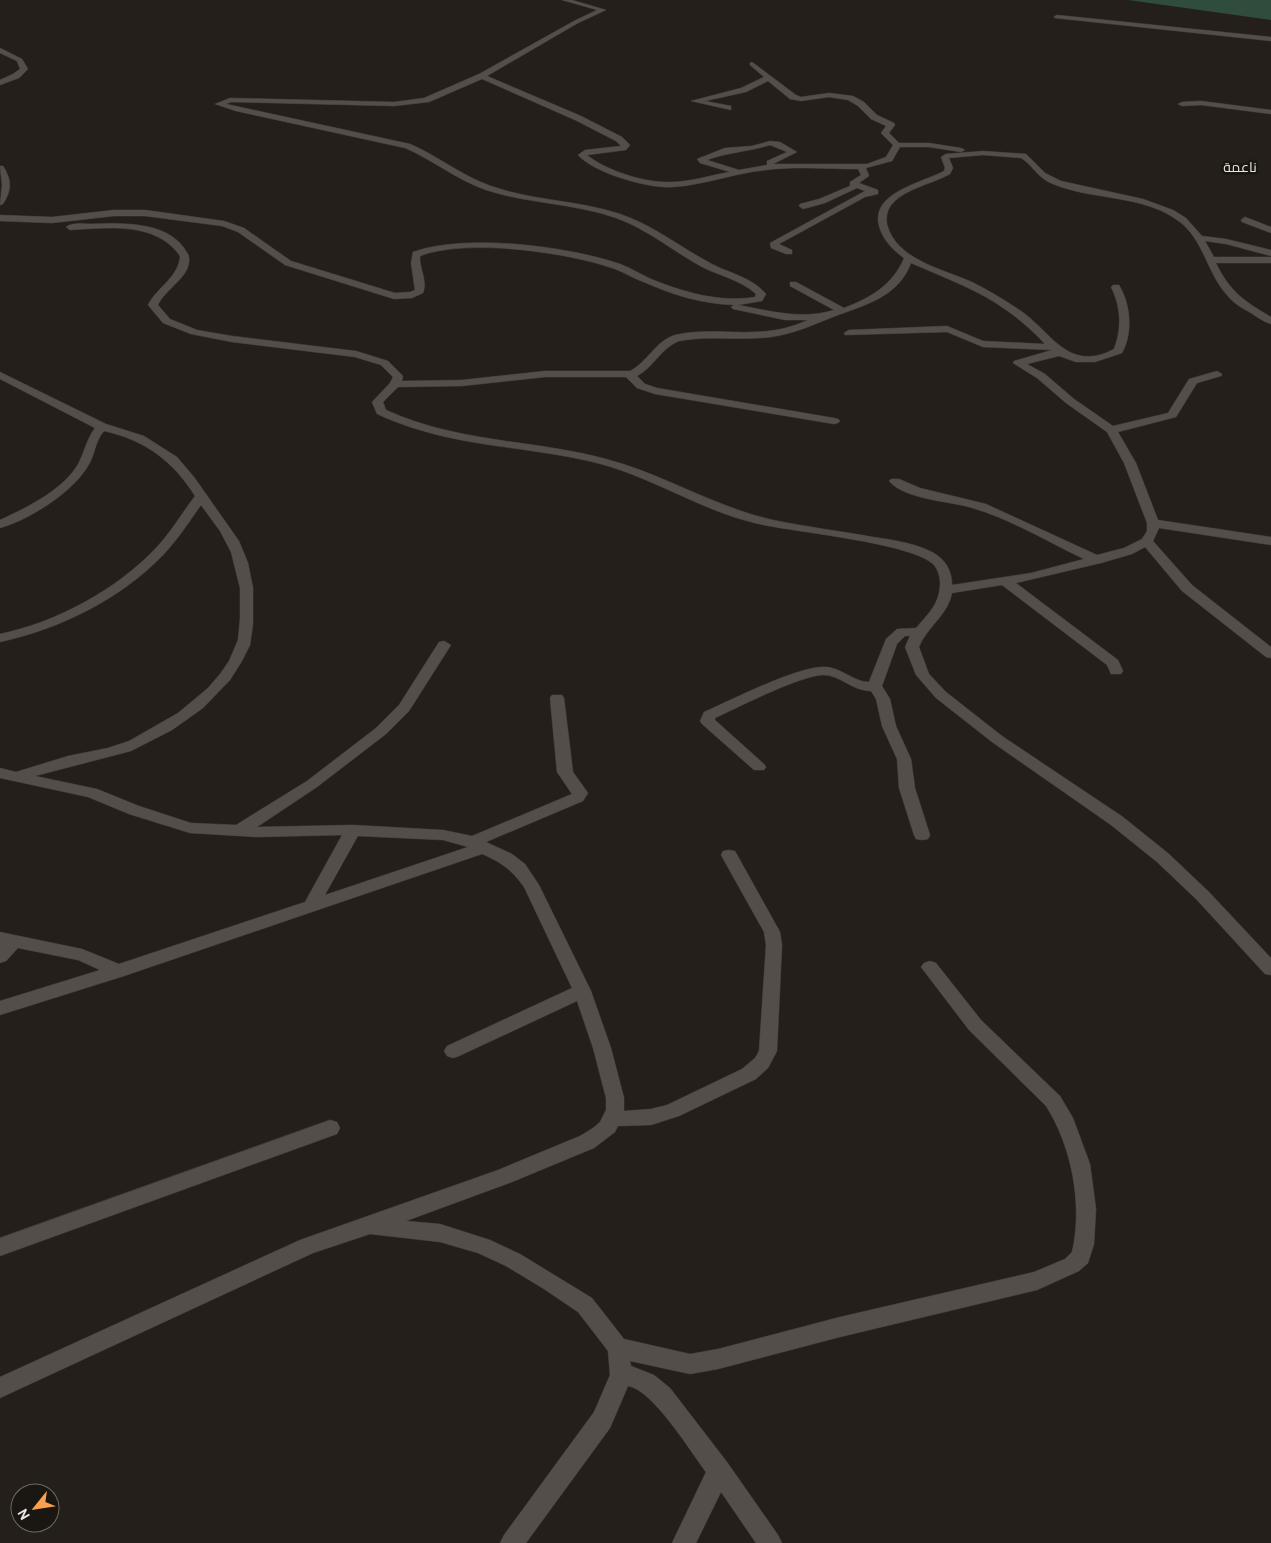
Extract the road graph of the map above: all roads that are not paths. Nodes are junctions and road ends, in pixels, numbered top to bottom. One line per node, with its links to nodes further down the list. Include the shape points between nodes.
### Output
1 (566, 0): 6 (street, via 603,10)
2 (1057, 17): 3 (street)
3 (1271, 39)
4 (0, 50): 8 (street, via 20,60 24,69)
5 (752, 64): 7 (street)
6 (482, 76): 17 (street, via 619,139 626,146 581,154 594,165 613,173 672,185); 36 (street, via 436,97 414,103 230,100 219,104 407,146 460,177 490,189 617,216 643,226 698,261 751,286 762,297 740,302)
7 (768, 78): 10 (street, via 743,90 695,101); 12 (street, via 798,99 829,95 857,101 874,117 892,125 885,133)
8 (0, 83)
9 (1182, 104): 11 (street, via 1201,103)
10 (728, 108)
11 (1271, 112)
12 (897, 145): 13 (street, via 929,145); 15 (street, via 886,160)
13 (970, 154): 20 (street, via 946,156 947,172); 26 (street, via 1023,156 1045,177 1058,183 1164,209 1187,224)
14 (767, 167): 15 (street); 17 (street); 17 (street, via 794,152 770,143 728,150 701,159)
15 (861, 167): 18 (street, via 865,176 853,183)
16 (0, 168): 21 (street, via 7,181 6,192)
17 (736, 172)
18 (856, 186): 19 (street); 22 (street)
19 (873, 191): 20 (street); 29 (street, via 774,243 774,246)
20 (896, 196): 31 (street, via 886,204 883,225 895,246)
21 (0, 202)
22 (803, 206)
23 (0, 220): 36 (street, via 52,220 145,213 228,225 288,263 394,296 420,291 416,254 436,247 464,245 534,250 604,263 656,284); 45 (street, via 28,228 119,226 151,231 175,243 186,256 182,270 154,302 154,310 160,317 200,333 334,351 376,361 395,370 398,376)
24 (1245, 220): 25 (street)
25 (1271, 230)
26 (1199, 238): 28 (street, via 1223,240); 32 (street)
27 (1264, 241): 28 (street)
28 (1250, 248): 30 (street)
29 (789, 252)
30 (1271, 253)
31 (909, 257): 37 (street, via 905,271 887,290); 41 (street, via 988,295 1030,322)
32 (1210, 260): 33 (street); 39 (street, via 1233,297)
33 (1271, 260)
34 (793, 284): 37 (street)
35 (1116, 287): 41 (street, via 1123,306 1124,326 1118,351 1084,359 1068,356)
36 (713, 299): 38 (street, via 730,306 794,318)
37 (843, 311): 38 (street)
38 (832, 314): 42 (street, via 778,334 676,338 656,351 638,372)
39 (1271, 321)
40 (849, 333): 41 (street, via 947,329 983,344)
41 (1059, 350): 48 (street, via 1018,363 1041,376)
42 (629, 374): 45 (street, via 550,374 455,384); 46 (street, via 641,386 655,391)
43 (1216, 374): 48 (street, via 1193,381 1172,415)
44 (0, 375): 47 (street)
45 (395, 384): 57 (street, via 377,402 381,412 390,418 463,438 606,462 746,517 910,548 938,560 946,576)
46 (834, 421)
47 (102, 427): 50 (street, via 162,448 190,478); 52 (street, via 93,437 84,465 71,480 37,505)
48 (1111, 430): 51 (street, via 1130,463)
49 (894, 481): 55 (street, via 909,489 984,508)
50 (200, 497): 59 (street, via 158,554 116,587 65,616 26,632); 67 (street, via 237,546 245,575 246,633 232,666 202,701 159,732 126,748)
51 (1153, 523): 53 (street); 54 (street)
52 (0, 524)
53 (1147, 541): 55 (street, via 1128,551); 61 (street, via 1187,588)
54 (1271, 541)
55 (1097, 560): 56 (street)
56 (1004, 581): 57 (street); 62 (street, via 1113,663)
57 (946, 590): 58 (street, via 939,611)
58 (918, 632): 63 (street, via 902,632 891,642); 77 (street, via 912,647 916,661 923,675 941,695 1164,858)
59 (0, 638)
60 (444, 645): 69 (street, via 404,708 381,731 312,784)
61 (1271, 654)
62 (1116, 671)
63 (875, 686): 65 (street, via 862,687 831,672 807,673 709,715 708,722); 70 (street, via 883,699 889,726 904,759 906,788)
64 (557, 698): 71 (street, via 565,772 568,781 578,788 578,797)
65 (760, 767)
66 (0, 773): 67 (street)
67 (19, 776): 69 (street, via 92,794 175,824)
68 (353, 830): 69 (street); 71 (street, via 449,835); 73 (street)
69 (239, 832)
70 (922, 835)
71 (477, 845): 73 (street); 79 (street, via 496,852 519,868 561,944)
72 (729, 855): 82 (street, via 772,932 768,1051 762,1063 749,1074 672,1111 652,1117)
73 (311, 906): 78 (street)
74 (7, 940): 75 (street); 78 (street, via 82,955)
75 (0, 957)
76 (930, 967): 86 (street, via 975,1025 1053,1101 1064,1118 1082,1173 1086,1209 1081,1257 1072,1265 1037,1281 718,1359 690,1364)
77 (1271, 969)
78 (118, 971): 80 (street)
79 (582, 992): 81 (street); 82 (street, via 615,1098)
80 (0, 1008)
81 (453, 1051)
82 (612, 1119): 84 (street, via 600,1134 588,1142 506,1176)
83 (330, 1128): 85 (street)
84 (368, 1226): 86 (street, via 440,1233 483,1246 513,1260 584,1306); 88 (street, via 307,1246)
85 (0, 1247)
86 (618, 1348): 87 (street)
87 (621, 1375): 89 (street, via 646,1382 662,1395); 90 (street, via 602,1420)
88 (0, 1388)
89 (719, 1470): 91 (street); 92 (street)
90 (512, 1543)
91 (684, 1543)
92 (770, 1543)

